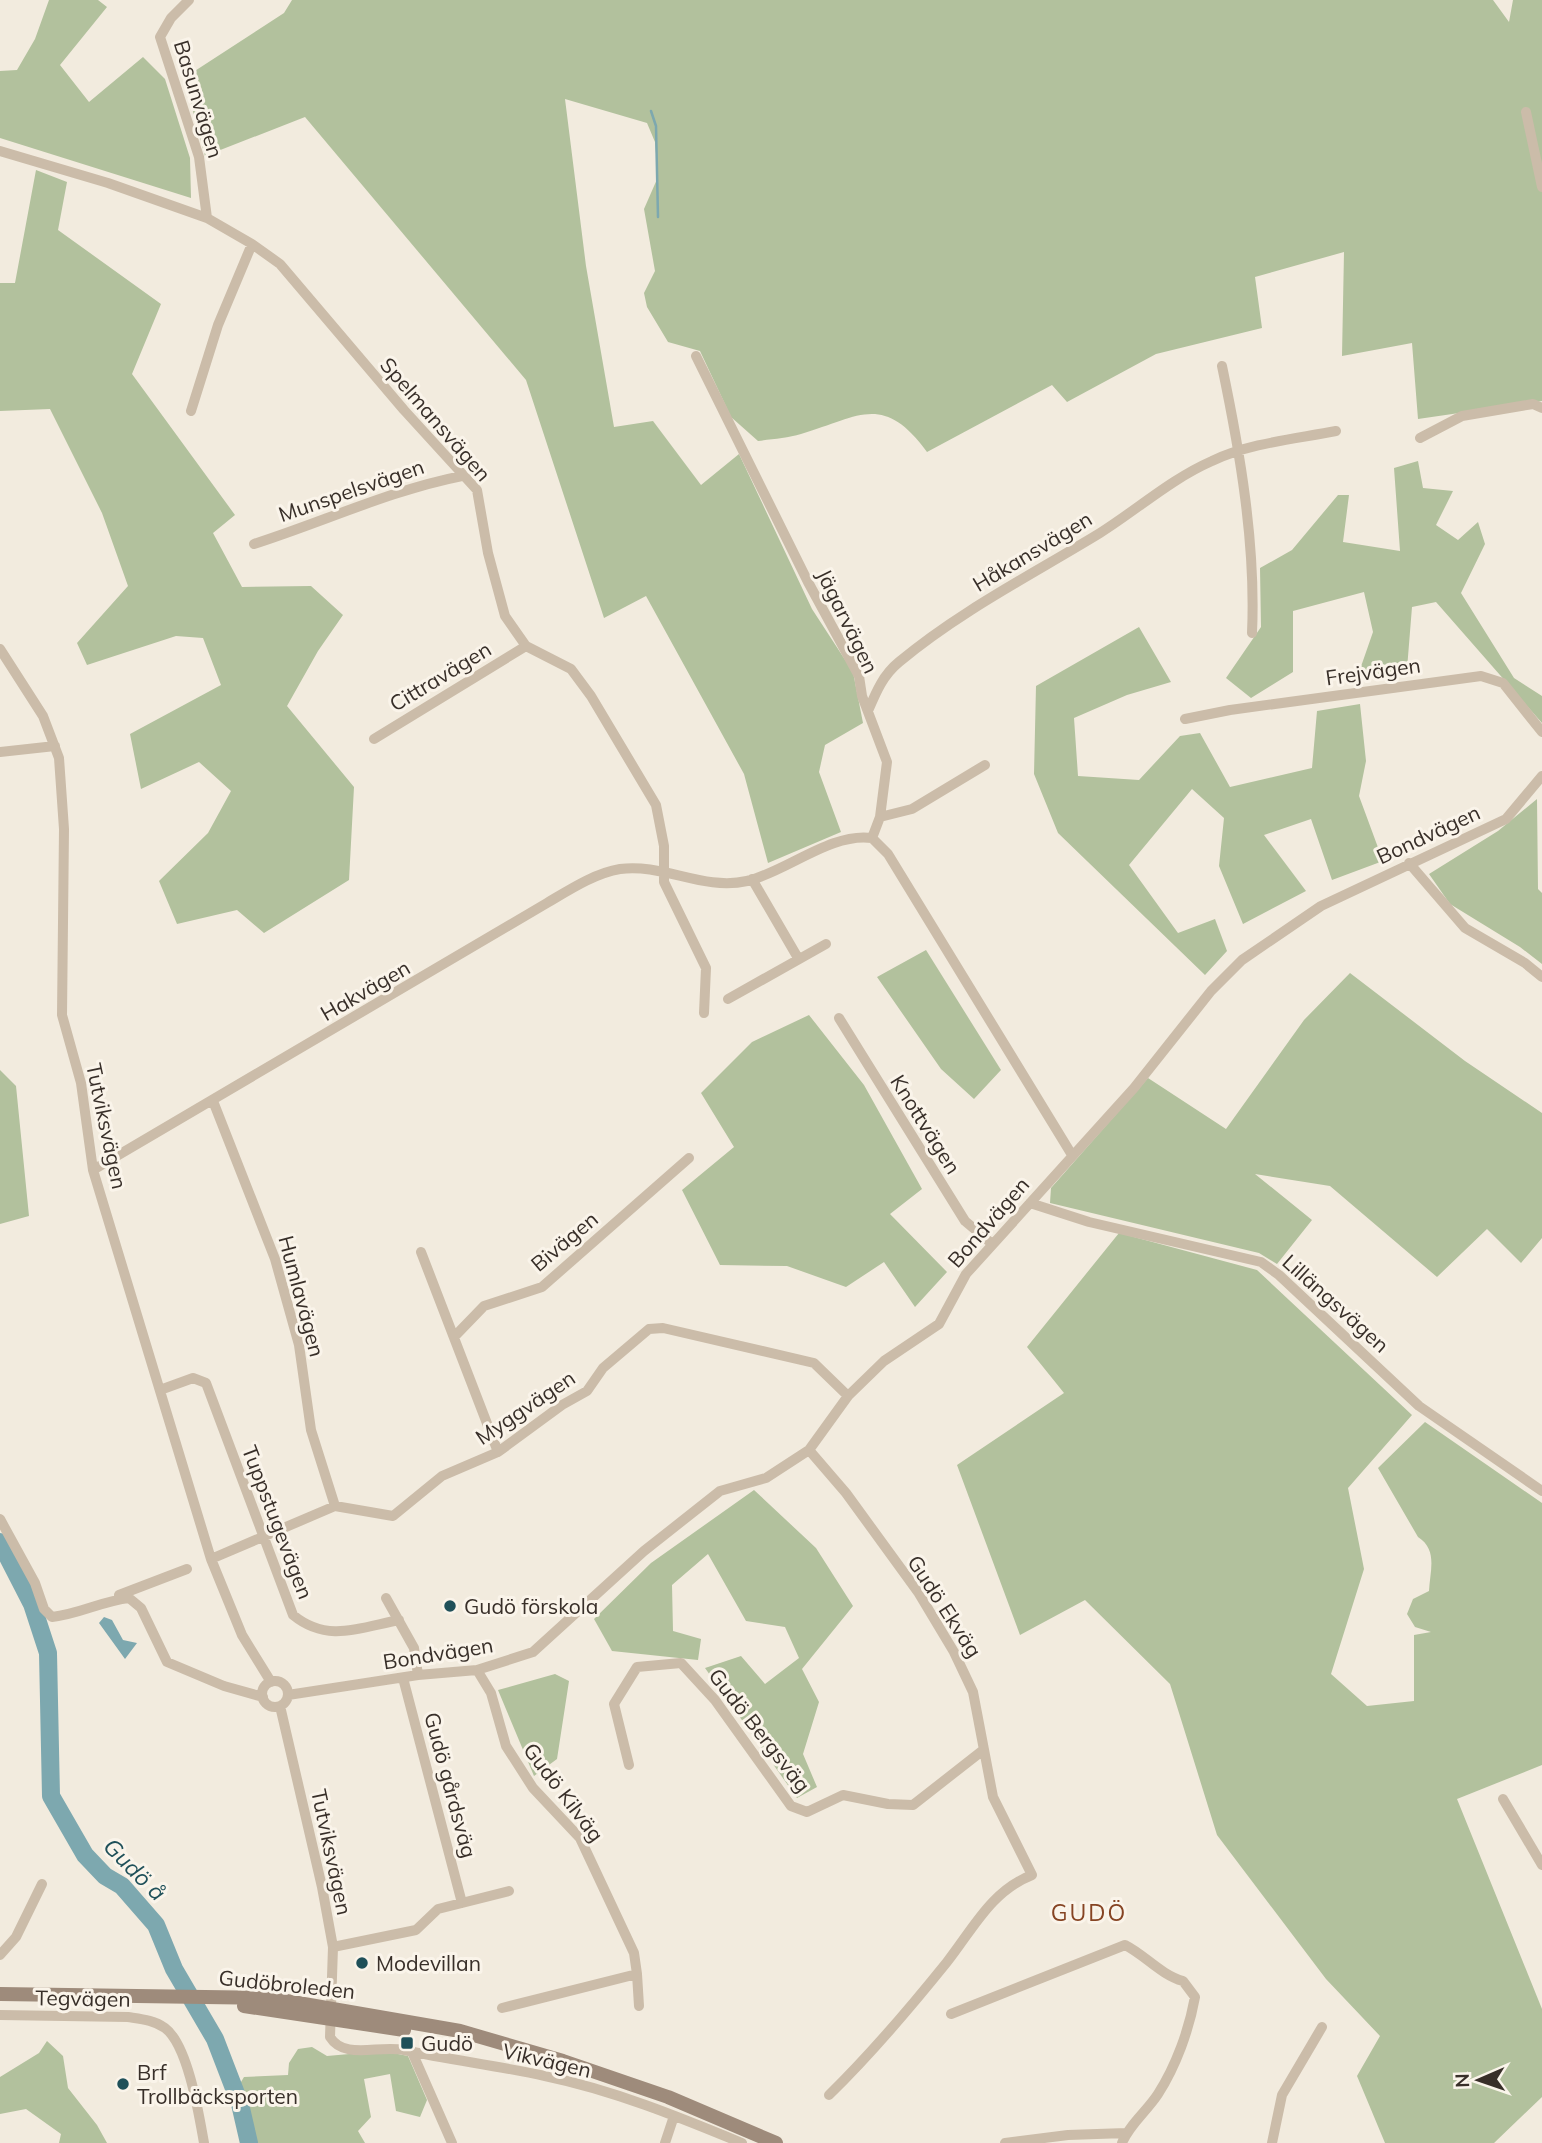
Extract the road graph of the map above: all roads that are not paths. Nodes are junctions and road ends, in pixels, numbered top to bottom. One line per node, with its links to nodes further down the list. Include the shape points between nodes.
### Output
1 (189, 0): 5 (street, Basunvägen, via 160,37 199,156)
2 (1526, 112): 4 (street)
3 (0, 151): 5 (street, Spelmansvägen)
4 (1542, 187)
5 (207, 218): 6 (street, Spelmansvägen)
6 (252, 244): 10 (street, via 218,325); 14 (street, Spelmansvägen, via 280,264)
7 (696, 356): 19 (street, Jägarvägen, via 859,676)
8 (1222, 366): 13 (street)
9 (1542, 408): 12 (street, via 1533,404 1482,411)
10 (191, 411)
11 (1336, 431): 13 (street, Håkansvägen)
12 (1420, 438)
13 (1240, 452): 16 (street, via 1254,575); 19 (street, Håkansvägen, via 1179,478 1103,531 964,615 897,663 880,683)
14 (462, 476): 15 (street, Munspelsvägen, via 423,484); 17 (street, Spelmansvägen, via 477,490 505,615)
15 (254, 544)
16 (1252, 633)
17 (526, 646): 22 (street, Cittravägen); 30 (street, Spelmansvägen, via 571,669 638,773 656,805 664,846)
18 (0, 649): 23 (street, Tutviksvägen, via 43,716)
19 (868, 710): 27 (street, Jägarvägen, via 887,762)
20 (1185, 719): 21 (street, Frejvägen, via 1481,676 1503,683)
21 (1542, 733)
22 (374, 739)
23 (55, 746): 24 (street); 41 (street, Tutviksvägen, via 64,829 62,1015 81,1083)
24 (0, 752)
25 (985, 765): 27 (street, via 912,809)
26 (1542, 776): 29 (street, Bondvägen, via 1506,819)
27 (880, 817): 28 (street, Jägarvägen)
28 (872, 838): 31 (street, Hakvägen, via 851,838); 39 (street, via 888,854)
29 (1409, 863): 34 (street, via 1465,928); 39 (street, Bondvägen, via 1321,906 1242,960)
30 (663, 872): 31 (street, Hakvägen, via 722,884); 36 (street, via 706,968); 38 (street, Hakvägen, via 620,869 562,894)
31 (752, 879): 33 (street)
32 (826, 944): 33 (street)
33 (798, 958): 35 (street)
34 (1542, 977)
35 (728, 999)
36 (704, 1013)
37 (839, 1017): 43 (street, Knottvägen, via 965,1221)
38 (213, 1101): 41 (street, Hakvägen); 51 (street, Humlavägen, via 275,1259 299,1345 311,1430)
39 (1072, 1155): 42 (street, Bondvägen)
40 (689, 1158): 45 (street, Bivägen, via 542,1287 484,1306)
41 (93, 1170): 46 (street, Tutviksvägen)
42 (1030, 1203): 43 (street, Bondvägen); 50 (street, Lillängsvägen, via 1089,1222 1261,1262 1419,1406)
43 (991, 1243): 47 (street, Bondvägen, via 965,1274 939,1324 884,1361)
44 (421, 1252): 45 (street)
45 (455, 1336): 49 (street)
46 (160, 1390): 53 (street, Tuppstugevägen, via 193,1378 206,1383); 54 (street, Tutviksvägen)
47 (848, 1396): 48 (street, Bondvägen); 49 (street, Myggvägen, via 814,1363 663,1328 649,1329 603,1368 587,1391)
48 (809, 1450): 59 (street, Bondvägen, via 766,1478 720,1491 644,1551 533,1653); 66 (street, Gudö Ekväg, via 918,1592 954,1652 970,1683)
49 (498, 1452): 51 (street, Myggvägen, via 442,1476 393,1516)
50 (1542, 1491)
51 (335, 1506): 53 (street)
52 (0, 1519): 57 (street, via 52,1617 73,1615)
53 (262, 1537): 54 (street); 58 (street, Tuppstugevägen, via 293,1615 309,1628 334,1633)
54 (211, 1559): 62 (street, Tutviksvägen, via 242,1635)
55 (187, 1569): 57 (street)
56 (386, 1598): 58 (street)
57 (106, 1600): 64 (street, via 130,1598 141,1608 167,1662)
58 (399, 1620): 60 (street, via 414,1648)
59 (477, 1670): 60 (street, Bondvägen); 75 (street, Gudö Kilväg, via 491,1693 506,1746 533,1788 580,1838 634,1952)
60 (418, 1675): 61 (street, Bondvägen)
61 (403, 1678): 63 (street, Bondvägen); 72 (street, Gudö gårdsväg)
62 (271, 1682): 63 (street, via 281,1683); 64 (street)
63 (288, 1695): 65 (street)
64 (263, 1697): 65 (street, via 270,1706)
65 (280, 1706): 73 (street, Tutviksvägen)
66 (982, 1751): 67 (street, Gudö Bergsväg, via 913,1805 844,1795 807,1812 791,1806 715,1700 681,1663 637,1667 614,1704); 86 (street, Gudö Ekväg, via 993,1797 1032,1875 1016,1881 973,1923 949,1959)
67 (629, 1765)
68 (1503, 1798): 69 (street)
69 (1542, 1865)
70 (42, 1884): 74 (street, via 16,1937)
71 (509, 1891): 72 (street)
72 (462, 1903): 73 (street, via 439,1909 416,1930)
73 (333, 1947): 81 (street, Tutviksvägen)
74 (0, 1955)
75 (637, 1974): 79 (street, Gudö Kilväg); 80 (street)
76 (0, 1994): 77 (main road, Gudöbroleden)
77 (172, 1998): 78 (main road, Gudöbroleden); 81 (main road, Gudöbroleden)
78 (0, 2004)
79 (639, 2006)
80 (502, 2008)
81 (331, 2012): 85 (street, Vikvägen, via 330,2037 350,2052 385,2046); 93 (main road, Gudöbroleden, via 563,2061 668,2097)
82 (951, 2014): 88 (street, via 1125,1945 1171,1978 1183,1980 1195,1997 1191,2019 1158,2094)
83 (0, 2015): 89 (street, Tegvägen, via 128,2017 167,2029 180,2049)
84 (1322, 2027): 95 (street, via 1282,2095)
85 (412, 2052): 87 (street, Vikvägen, via 547,2076); 90 (street)
86 (830, 2095)
87 (674, 2116): 91 (street); 92 (street, Vikvägen)
88 (1124, 2138): 94 (street, via 1068,2135)
89 (204, 2143)
90 (452, 2143)
91 (665, 2143)
92 (742, 2143)
93 (776, 2143)
94 (1005, 2143)
95 (1272, 2143)

